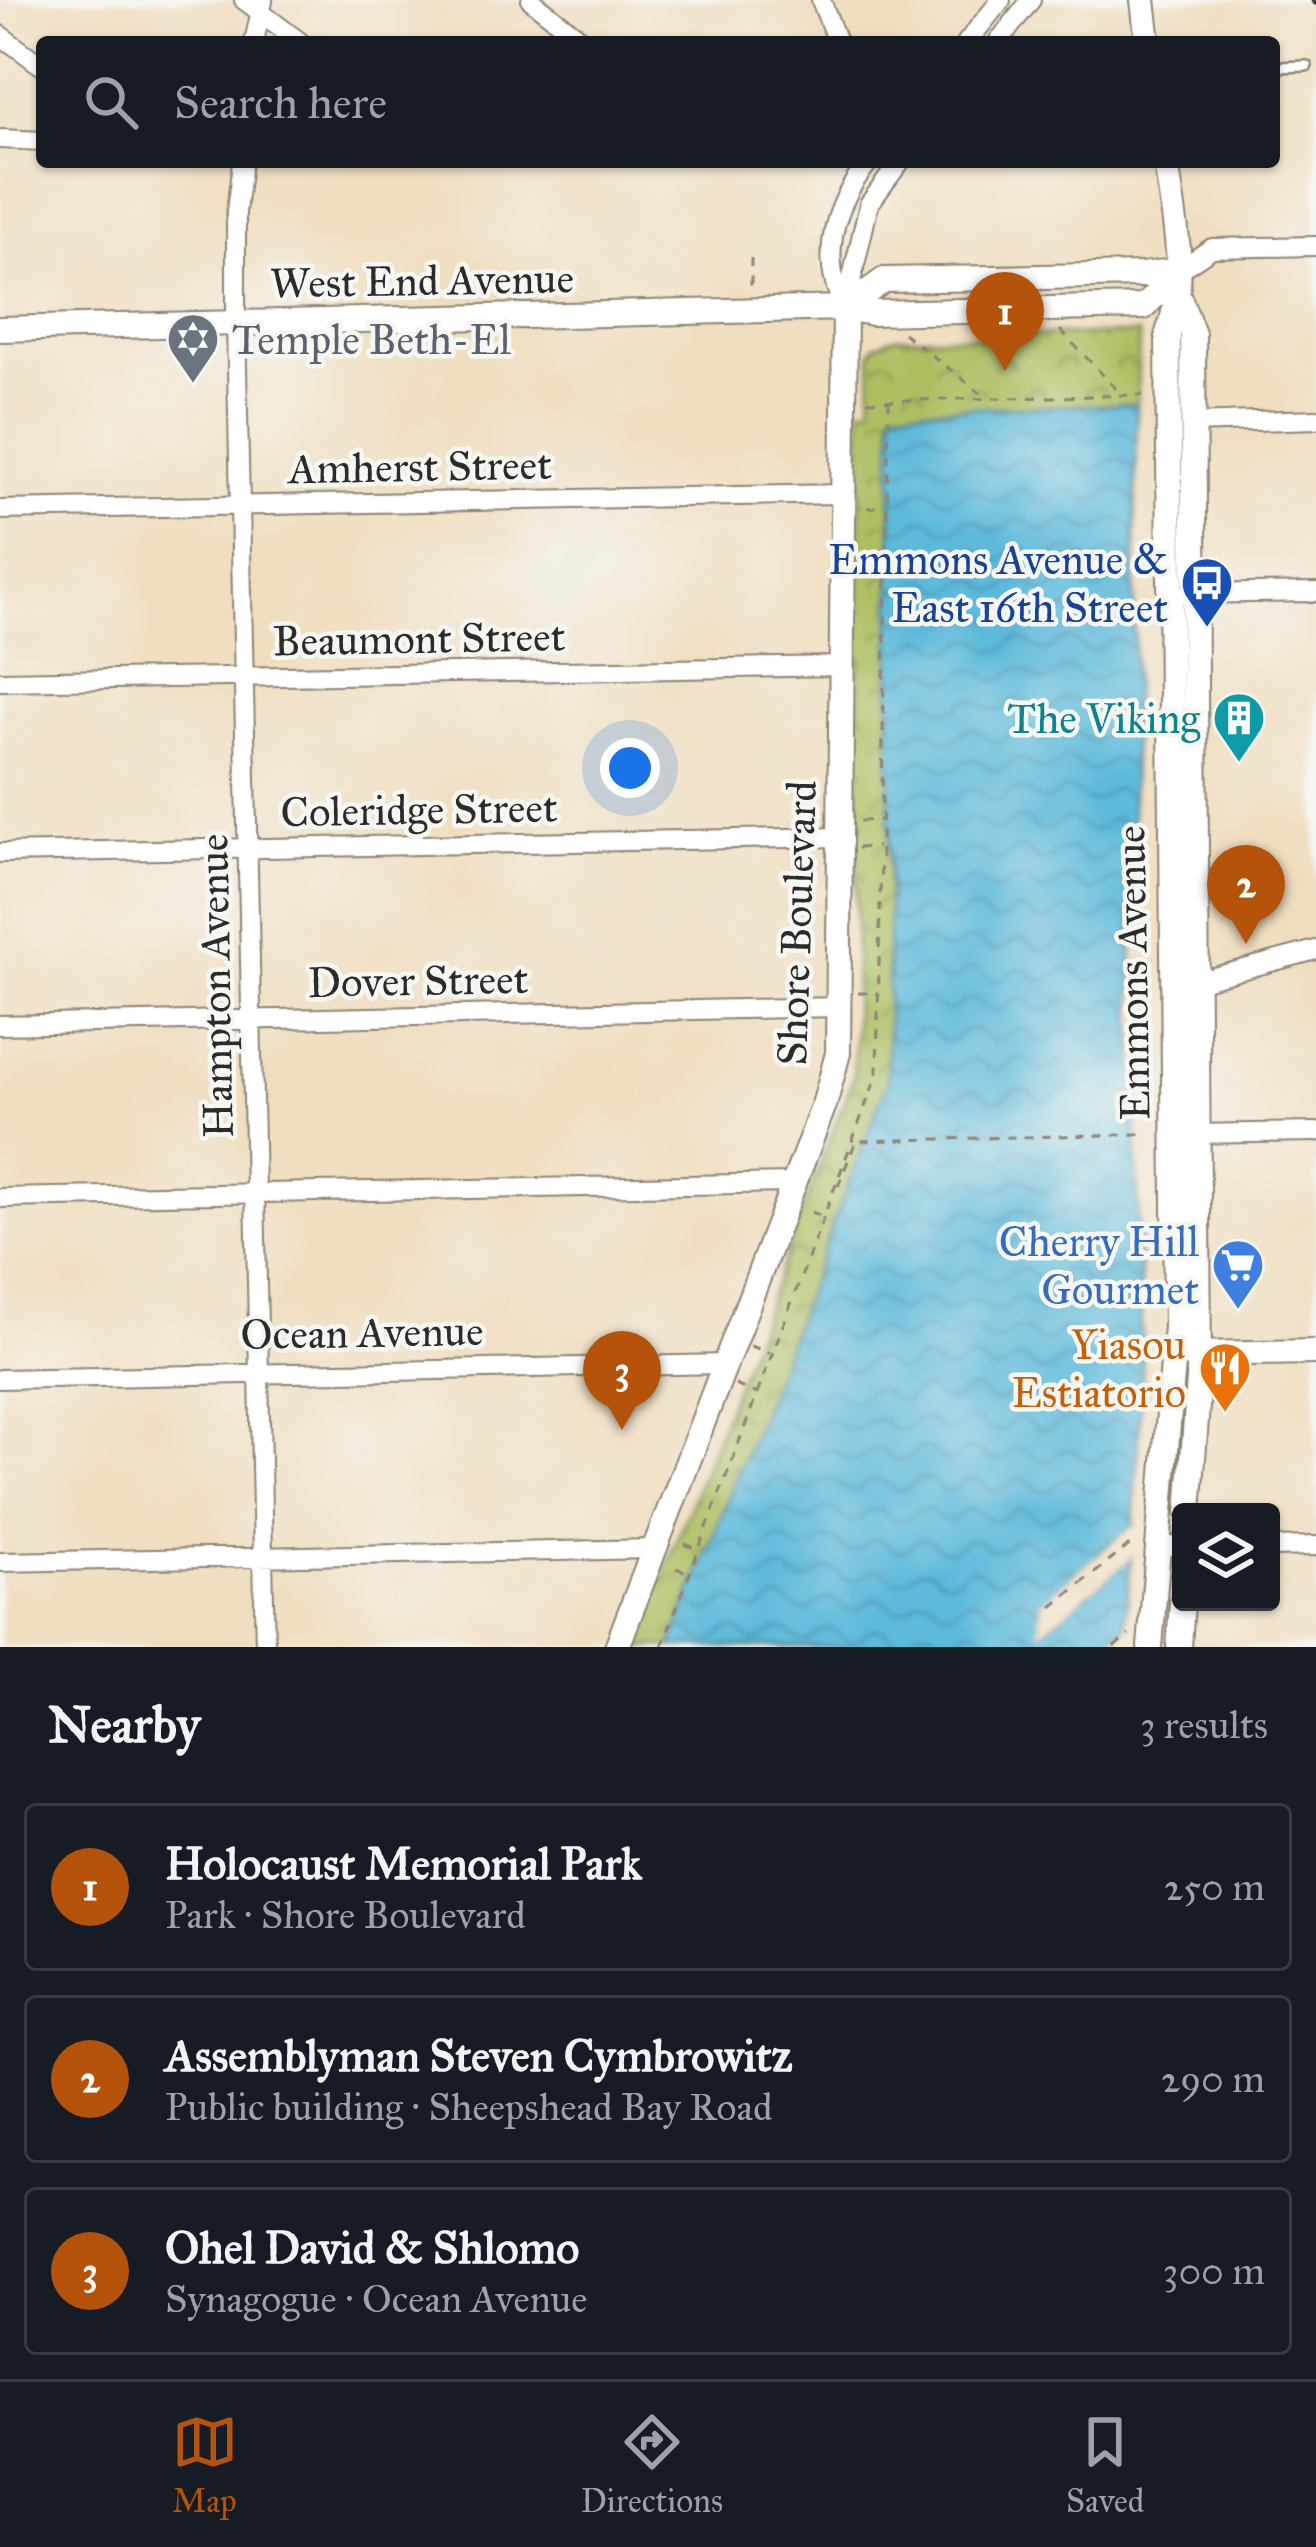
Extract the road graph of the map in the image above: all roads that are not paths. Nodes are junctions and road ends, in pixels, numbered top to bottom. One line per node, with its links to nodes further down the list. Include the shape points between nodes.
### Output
1 (531, 0): 10 (street)
2 (821, 0): 11 (street)
3 (1001, 0): 12 (street)
4 (1031, 0): 13 (street)
5 (1143, 0): 14 (main road)
6 (255, 3): 8 (street); 9 (street)
7 (0, 35): 15 (street)
8 (254, 36)
9 (293, 36)
10 (577, 36)
11 (835, 36)
12 (972, 36)
13 (1003, 36)
14 (1147, 36)
15 (36, 62)
16 (1307, 66): 17 (lane)
17 (1280, 67)
18 (0, 139): 19 (street)
19 (36, 141)
20 (241, 168): 28 (street, Hampton Avenue)
21 (864, 168): 27 (street, via 833,228 831,281)
22 (895, 168): 27 (street, via 868,204)
23 (1167, 168): 25 (main road, Emmons Avenue)
24 (1316, 246): 25 (street, via 1212,248)
25 (1179, 270): 26 (main road, Emmons Avenue); 27 (main road, via 884,280)
26 (1180, 300): 31 (main road, Emmons Avenue, via 1193,334); 36 (main road, Emmons Avenue, via 1168,333)
27 (845, 308): 28 (main road, West End Avenue); 32 (main road, Shore Boulevard)
28 (236, 323): 29 (main road, West End Avenue); 33 (street, Hampton Avenue)
29 (0, 329)
30 (1316, 419): 31 (street)
31 (1192, 423): 36 (main road, Emmons Avenue)
32 (842, 494): 33 (street, Amherst Street); 37 (main road, Shore Boulevard)
33 (240, 506): 34 (street, Amherst Street); 38 (street, Hampton Avenue)
34 (0, 510)
35 (1316, 592): 36 (street)
36 (1180, 594): 44 (main road, Emmons Avenue)
37 (840, 666): 38 (street, Beaumont Street); 40 (main road, Shore Boulevard)
38 (244, 677): 39 (street, Beaumont Street); 41 (street, Hampton Avenue)
39 (0, 682)
40 (850, 836): 41 (street, Coleridge Street); 45 (main road, Shore Boulevard)
41 (248, 848): 42 (street, Coleridge Street); 46 (street, Hampton Avenue)
42 (0, 853)
43 (1316, 950): 44 (street)
44 (1182, 984): 49 (main road, Emmons Avenue)
45 (847, 1000): 46 (street, Dover Street); 50 (main road, Shore Boulevard, via 833,1077)
46 (251, 1020): 47 (street, Dover Street); 51 (street, Hampton Avenue)
47 (0, 1025)
48 (1316, 1132): 49 (street)
49 (1184, 1134): 54 (main road, Emmons Avenue)
50 (793, 1183): 51 (street); 56 (main road, Shore Boulevard)
51 (255, 1193): 52 (street); 55 (street, Hampton Avenue)
52 (0, 1198)
53 (1316, 1352): 54 (main road)
54 (1187, 1354): 58 (main road, Emmons Avenue); 59 (main road, Emmons Avenue)
55 (259, 1373): 56 (street, Ocean Avenue); 57 (street, Ocean Avenue); 63 (street, Hampton Avenue)
56 (729, 1374): 62 (main road, Shore Boulevard)
57 (0, 1378)
58 (1190, 1503)
59 (1158, 1544): 66 (main road, Emmons Avenue)
60 (1316, 1546): 61 (street)
61 (1280, 1547)
62 (655, 1549): 63 (street); 68 (main road, Shore Boulevard)
63 (263, 1556): 64 (street); 67 (street, Hampton Avenue)
64 (0, 1562)
65 (1181, 1611): 69 (main road)
66 (1139, 1641)
67 (265, 1647)
68 (617, 1647)
69 (1179, 1647)

